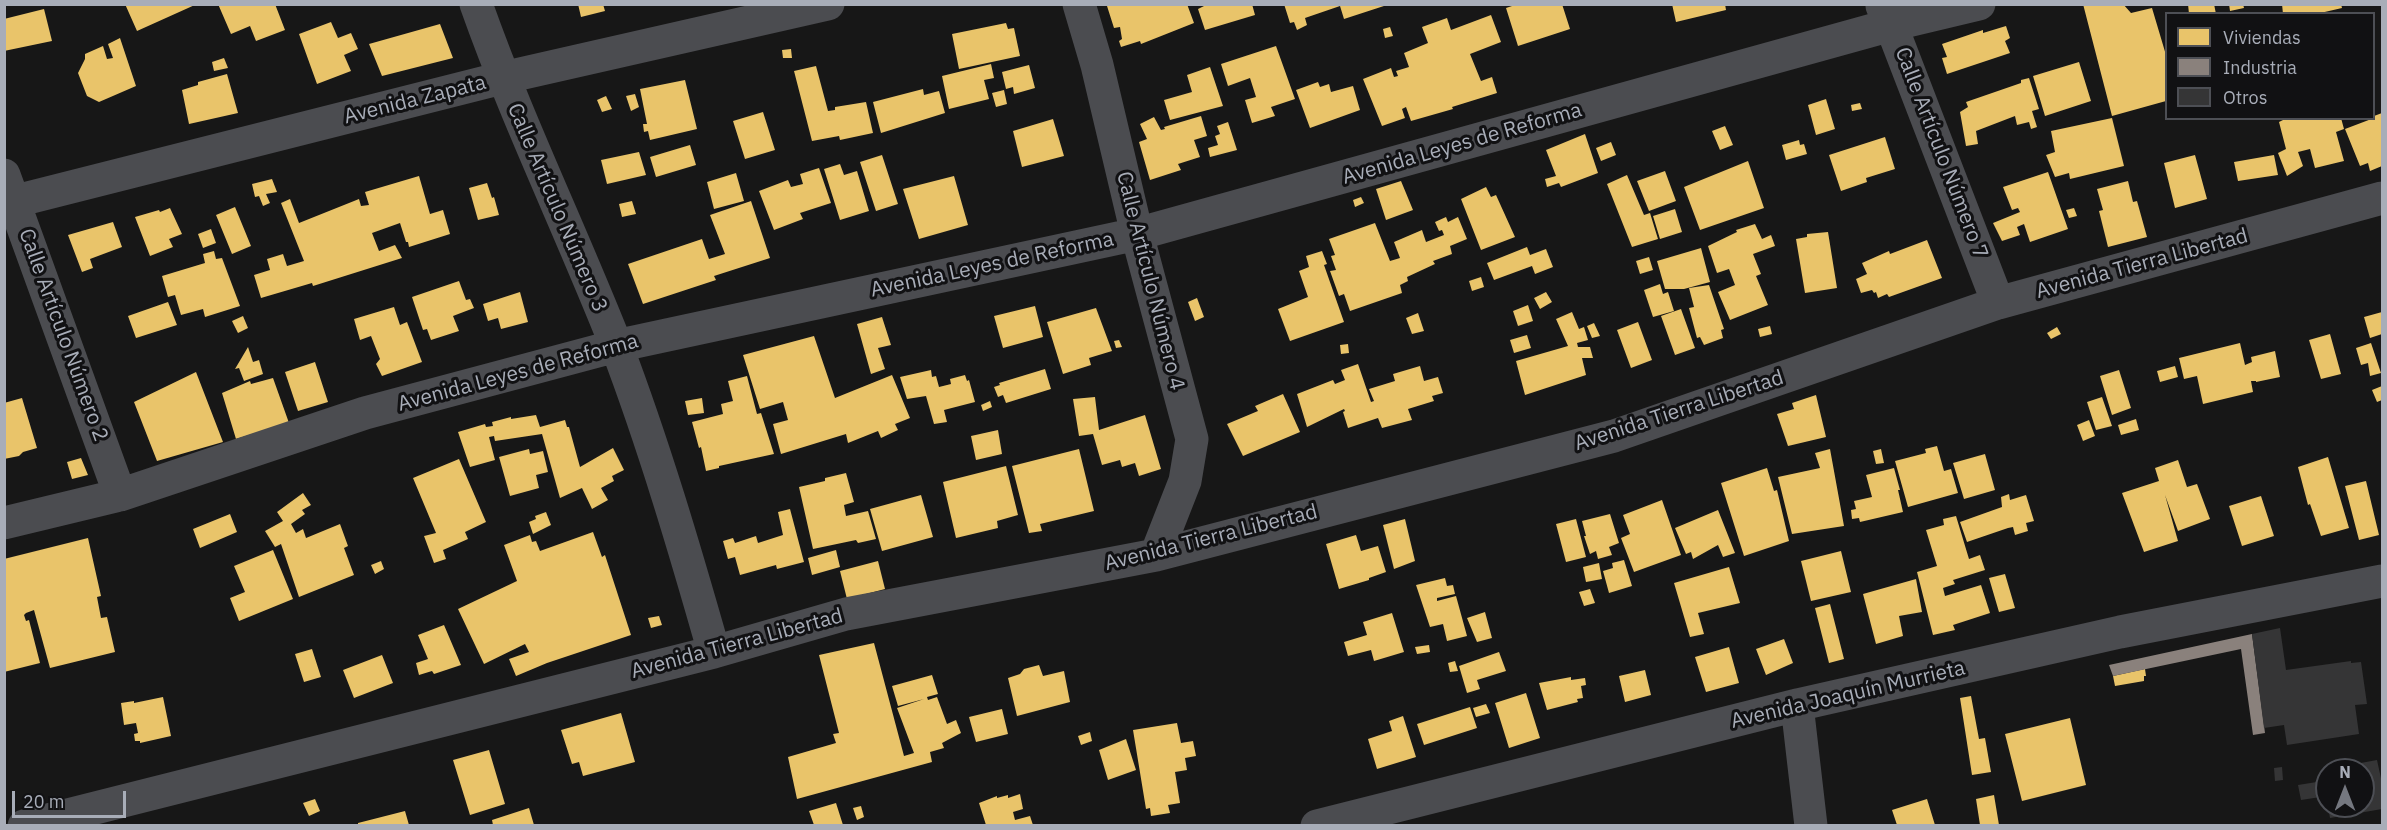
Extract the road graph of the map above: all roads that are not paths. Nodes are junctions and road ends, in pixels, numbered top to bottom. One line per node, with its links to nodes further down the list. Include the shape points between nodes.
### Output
1 (476, 4): 6 (street, Calle Artículo Número 3)
2 (828, 4): 6 (street, Avenida Zapata)
3 (1079, 4): 9 (street, Calle Artículo Número 4)
4 (1979, 4): 5 (street, Avenida Leyes de Reforma)
5 (1886, 15): 9 (street, Avenida Leyes de Reforma); 10 (street, Calle Artículo Número 7)
6 (502, 78): 7 (street, Avenida Zapata); 11 (street, Calle Artículo Número 3)
7 (8, 194): 12 (street, Calle Artículo Número 2)
8 (2382, 198): 10 (street, Avenida Tierra Libertad)
9 (1137, 234): 11 (street, Avenida Leyes de Reforma); 14 (street, Calle Artículo Número 4, via 1192,439 1185,481)
10 (1998, 303): 14 (street, Avenida Tierra Libertad, via 1614,436)
11 (616, 346): 12 (street, Avenida Leyes de Reforma, via 364,413); 16 (street, Calle Artículo Número 3, via 682,538)
12 (120, 495): 13 (street, Avenida Leyes de Reforma)
13 (4, 523)
14 (1156, 555): 16 (street, Avenida Tierra Libertad, via 846,614)
15 (2382, 581): 17 (street, Avenida Joaquín Murrieta, via 2120,632)
16 (714, 652): 18 (street, Avenida Tierra Libertad)
17 (1797, 705): 19 (street, Avenida Joaquín Murrieta); 20 (street)
18 (24, 825)
19 (1317, 825)
20 (1811, 825)

